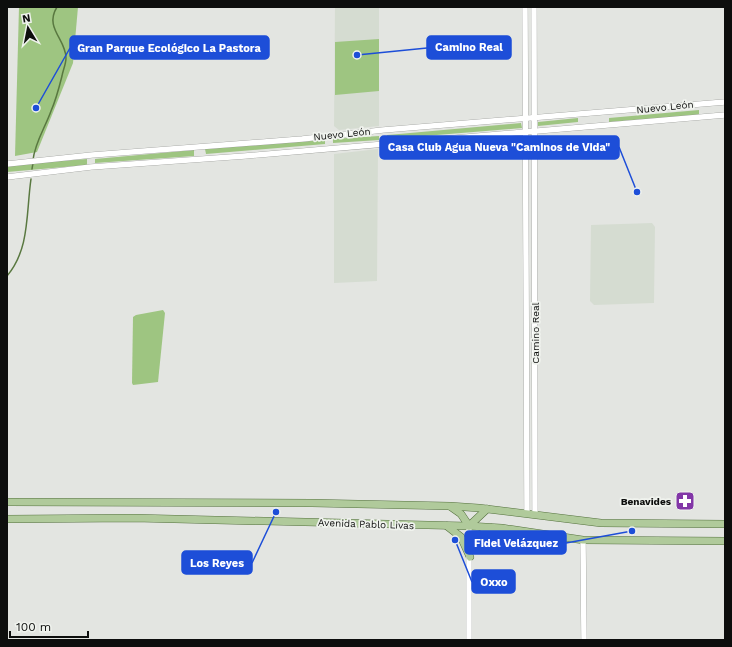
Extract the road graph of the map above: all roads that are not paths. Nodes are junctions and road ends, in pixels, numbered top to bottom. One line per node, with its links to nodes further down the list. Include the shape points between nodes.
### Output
1 (525, 7): 5 (street, Camino Real)
2 (534, 7): 6 (street, Camino Real)
3 (725, 102): 6 (street, Nuevo León)
4 (725, 115): 7 (street, Nuevo León)
5 (526, 119): 6 (street, Nuevo León); 8 (street, Camino Real); 9 (street, Nuevo León)
6 (534, 119): 7 (street, Camino Real)
7 (534, 131): 8 (street, Nuevo León); 15 (street, Camino Real)
8 (526, 132): 10 (street, Nuevo León, via 91,167); 14 (street, Camino Real)
9 (7, 164)
10 (7, 177)
11 (7, 502): 12 (main road, Avenida Pablo Livas)
12 (450, 506): 13 (main road, Avenida Pablo Livas); 19 (main road, via 458,511)
13 (488, 509): 14 (main road, Avenida Pablo Livas); 19 (main road)
14 (526, 514): 15 (main road, Avenida Pablo Livas)
15 (535, 515): 17 (main road, Avenida Pablo Livas, via 622,524)
16 (7, 519): 18 (main road, Avenida Pablo Livas, via 134,518)
17 (725, 524)
18 (447, 526): 19 (main road, Avenida Pablo Livas); 23 (main road, via 462,537)
19 (470, 526): 20 (main road, Avenida Pablo Livas); 23 (street)
20 (492, 527): 21 (main road, Avenida Pablo Livas); 23 (main road, via 476,538)
21 (583, 540): 22 (main road, Avenida Pablo Livas); 25 (street)
22 (725, 541)
23 (470, 554): 24 (street)
24 (469, 640)
25 (584, 640)

